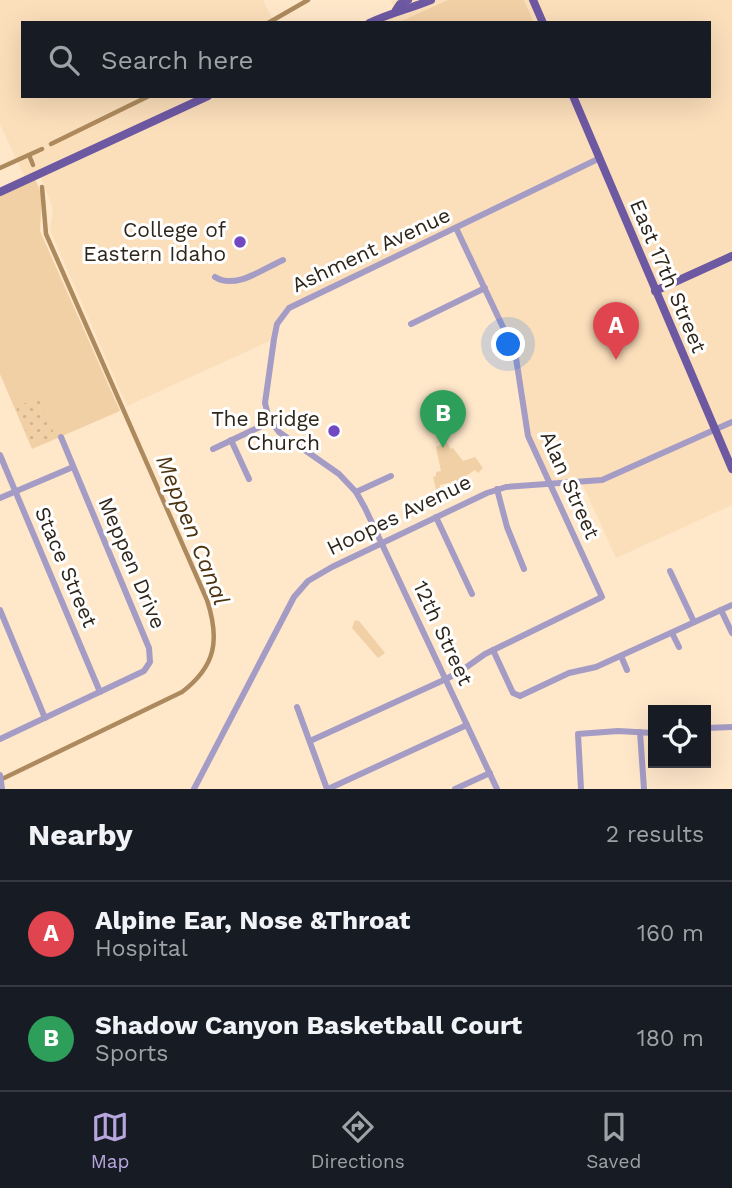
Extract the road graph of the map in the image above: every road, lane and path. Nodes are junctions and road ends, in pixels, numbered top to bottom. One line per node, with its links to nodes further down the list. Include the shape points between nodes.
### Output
1 (408, 0): 4 (main road)
2 (431, 0): 4 (main road)
3 (533, 0): 6 (main road)
4 (396, 10): 5 (main road)
5 (373, 21)
6 (542, 21)
7 (204, 98): 10 (main road)
8 (574, 98): 9 (main road, East 17th Street)
9 (600, 158): 11 (street, Ashment Avenue); 16 (main road, East 17th Street)
10 (0, 192)
11 (456, 228): 15 (street, Alan Street); 18 (street, Ashment Avenue, via 289,308 277,324 274,339 265,403)
12 (732, 256): 16 (main road)
13 (283, 260): 14 (street, via 232,282)
14 (215, 277)
15 (485, 288): 17 (street); 29 (street, Alan Street, via 516,358 528,436)
16 (655, 291): 20 (main road, East 17th Street)
17 (411, 324)
18 (270, 422): 22 (street); 32 (street)
19 (732, 422): 20 (street, Hoopes Avenue)
20 (713, 429): 26 (main road, East 17th Street); 29 (street, Hoopes Avenue, via 601,480)
21 (61, 437): 25 (street, Meppen Drive)
22 (231, 440): 23 (street); 28 (street)
23 (213, 449)
24 (0, 455): 31 (street, Stace Street)
25 (73, 467): 31 (street); 50 (street, Meppen Drive, via 151,654 144,671)
26 (732, 470)
27 (391, 476): 32 (street)
28 (249, 479)
29 (549, 485): 30 (street, Hoopes Avenue); 46 (street, Alan Street, via 602,597)
30 (497, 489): 34 (street, Hoopes Avenue); 36 (street)
31 (15, 492): 33 (street); 50 (street, Stace Street)
32 (356, 492): 35 (street, 12th Street)
33 (0, 498)
34 (436, 517): 35 (street, Hoopes Avenue); 38 (street)
35 (381, 542): 49 (street, 12th Street); 61 (street, Hoopes Avenue, via 318,574 298,592)
36 (524, 569)
37 (670, 571): 42 (street)
38 (472, 594)
39 (732, 605): 40 (street)
40 (721, 610): 42 (street); 44 (street)
41 (0, 611): 52 (street)
42 (694, 622): 43 (street)
43 (672, 632): 45 (street); 47 (street)
44 (732, 633)
45 (679, 648)
46 (493, 650): 47 (street, via 513,693 520,696); 49 (street)
47 (621, 656): 48 (street)
48 (627, 670)
49 (446, 679): 53 (street, 12th Street); 59 (street)
50 (100, 692): 52 (street, Meppen Drive)
51 (297, 707): 59 (street)
52 (45, 718): 58 (street, Meppen Drive)
53 (467, 725): 60 (street, 12th Street); 62 (street)
54 (732, 727): 55 (street)
55 (711, 728)
56 (640, 732): 57 (street); 65 (street, via 578,734); 66 (street)
57 (648, 733)
58 (0, 739)
59 (310, 741): 62 (street)
60 (490, 773): 63 (street); 64 (street, 12th Street)
61 (194, 789)
62 (328, 789)
63 (455, 789)
64 (497, 789)
65 (580, 789)
66 (644, 789)

